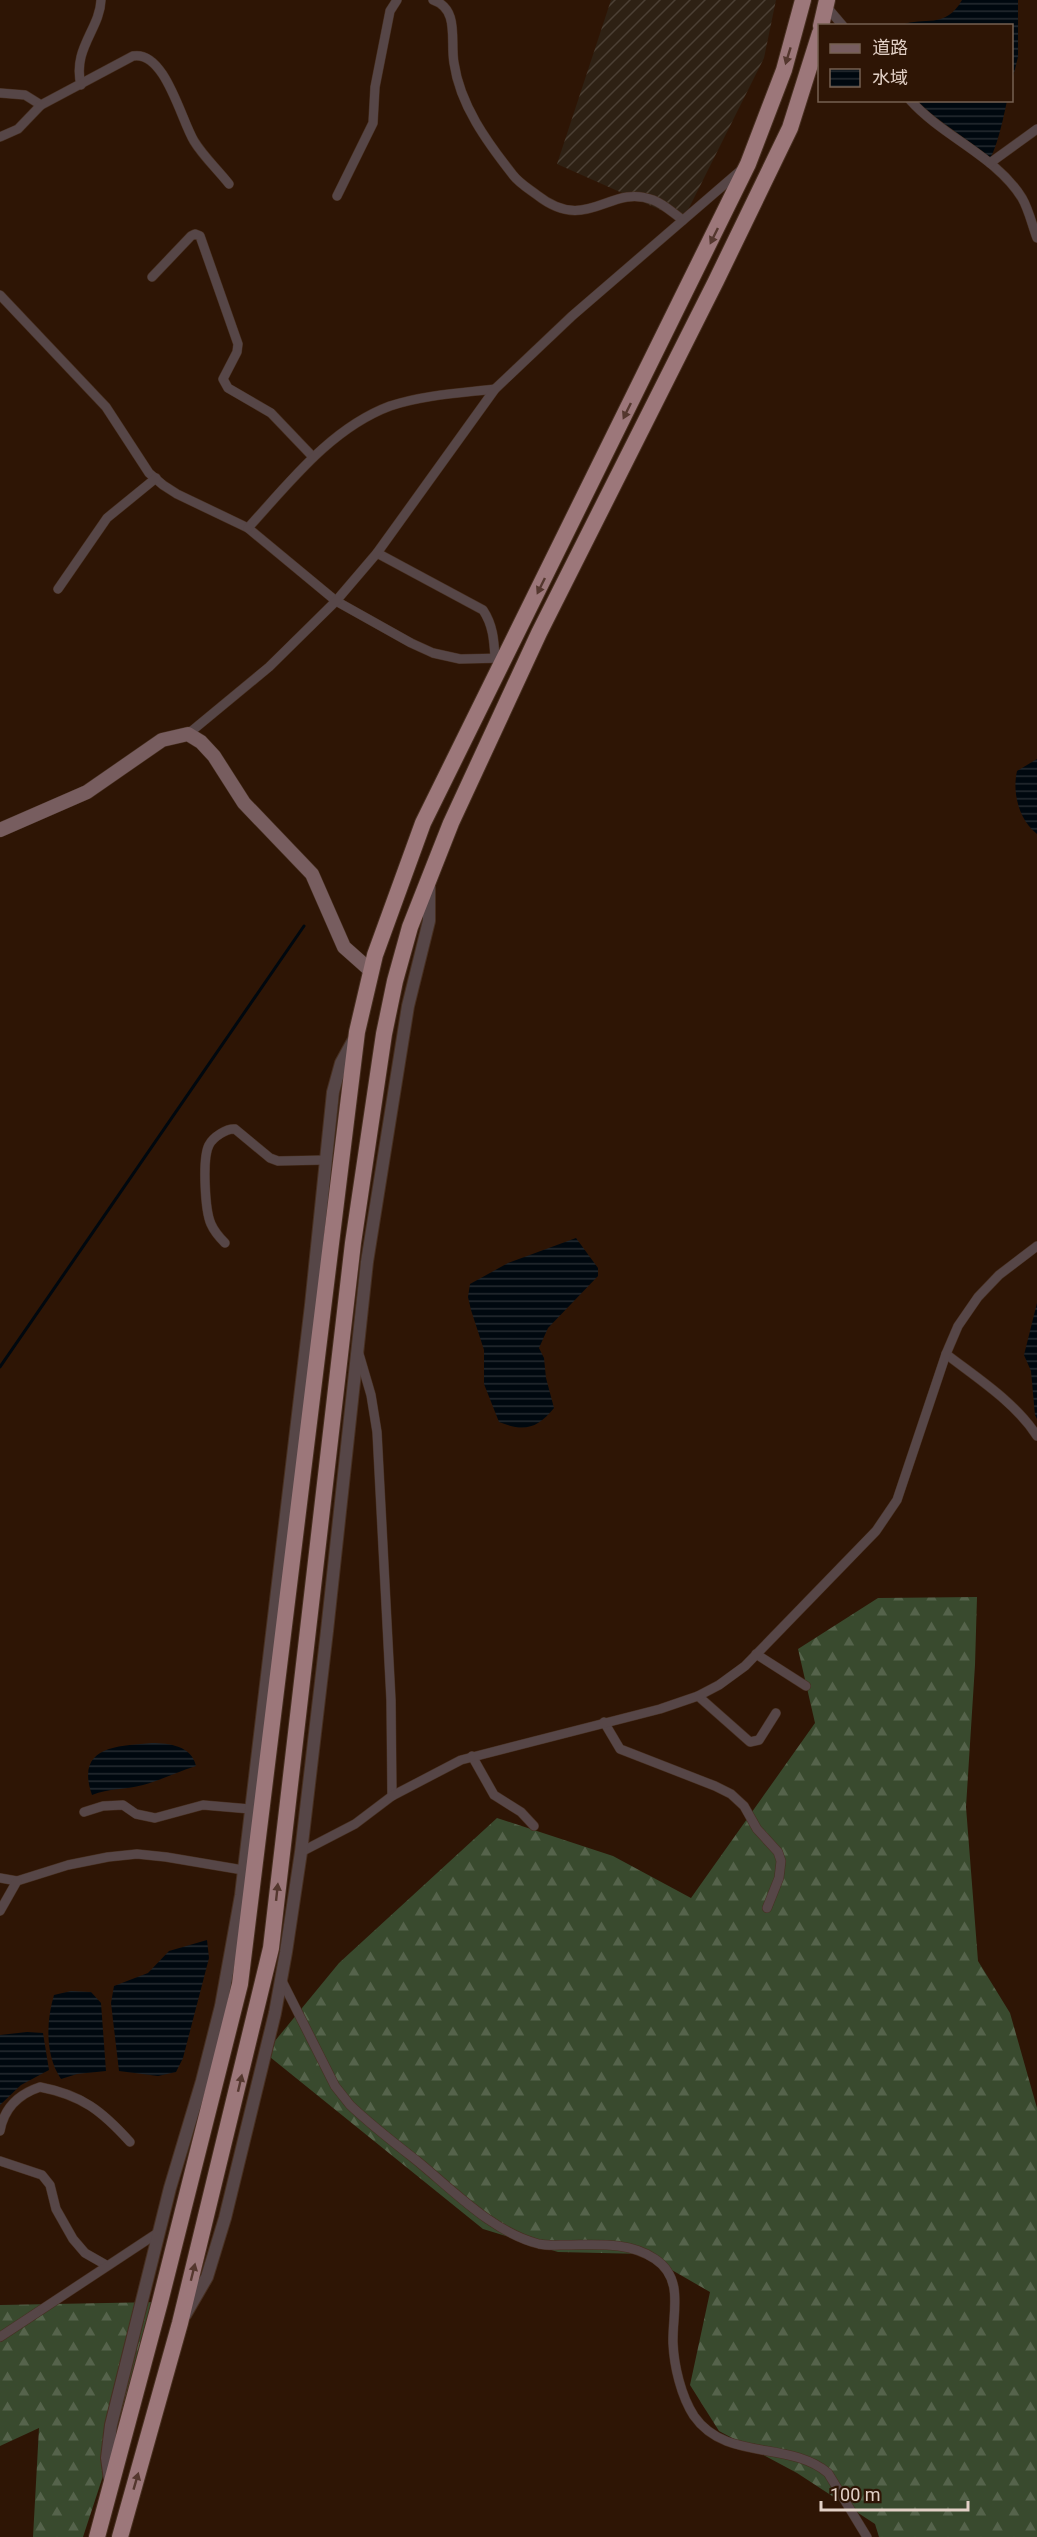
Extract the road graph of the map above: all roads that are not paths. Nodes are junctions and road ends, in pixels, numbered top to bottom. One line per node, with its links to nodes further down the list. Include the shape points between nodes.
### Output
1 (101, 0): 10 (street, via 80,61)
2 (397, 0): 19 (street, via 390,11 372,123)
3 (433, 0): 5 (street)
4 (803, 0): 16 (highway, one-way to 16, via 784,70)
5 (449, 3): 20 (street, via 454,65 464,99 482,133 515,177 551,206 566,210 579,212 627,198 645,198)
6 (827, 3): 7 (highway); 8 (street)
7 (822, 24)
8 (842, 24)
9 (818, 36): 34 (highway, via 790,128 539,633)
10 (81, 85): 13 (street); 18 (street, via 133,56 146,57 173,90 196,144)
11 (0, 93): 13 (street, via 25,95)
12 (912, 102): 17 (street, via 940,129)
13 (40, 105): 15 (street, via 18,129)
14 (1037, 129): 17 (street)
15 (0, 137)
16 (748, 164): 20 (street); 31 (highway, one-way to 31)
17 (990, 164): 21 (street, via 1023,200)
18 (229, 184)
19 (337, 196)
20 (683, 220): 24 (street)
21 (1037, 238)
22 (152, 277): 25 (street, via 191,236 200,236 238,344 223,379 225,384 271,413)
23 (0, 295): 26 (street, via 106,407)
24 (495, 389): 25 (street, via 391,406 372,414); 28 (street)
25 (314, 457): 27 (street)
26 (156, 478): 27 (street, via 177,494); 29 (street, via 107,518)
27 (248, 528): 30 (street)
28 (377, 553): 30 (street); 31 (street, via 483,610 490,620)
29 (58, 589)
30 (336, 601): 31 (street, via 433,653 459,659); 32 (street, via 269,668)
31 (500, 658): 35 (highway, via 423,823)
32 (188, 734): 33 (main road, via 162,740 87,792); 35 (main road, via 214,756 249,809 312,874 344,947)
33 (0, 830)
34 (430, 876): 40 (street, via 429,921 399,1061 367,1262); 65 (highway, one-way to 34, via 271,1948 353,1243 382,1046 410,927)
35 (371, 971): 36 (highway)
36 (357, 1032): 37 (street, via 336,1077); 67 (highway, via 240,1984)
37 (326, 1160): 38 (street, via 278,1161 235,1129 226,1130 210,1142 208,1212 214,1230); 50 (street)
38 (225, 1243)
39 (1037, 1246): 41 (street, via 978,1297 958,1326)
40 (358, 1351): 49 (street, via 377,1432); 53 (street)
41 (946, 1354): 42 (street, via 1007,1402); 43 (street, via 889,1514)
42 (1037, 1436)
43 (756, 1654): 44 (street); 45 (street)
44 (806, 1686)
45 (698, 1696): 46 (street, via 750,1742 759,1740); 47 (street)
46 (776, 1713)
47 (604, 1722): 48 (street); 57 (street, via 620,1749 715,1786 744,1806 781,1861)
48 (472, 1756): 49 (street); 52 (street, via 494,1795 521,1812)
49 (392, 1796): 53 (street, via 355,1824)
50 (250, 1809): 51 (street, via 203,1805 155,1818 136,1814 123,1805); 54 (street)
51 (84, 1812)
52 (534, 1826)
53 (301, 1851): 59 (street)
54 (243, 1870): 56 (street, via 137,1854 68,1865); 63 (street, via 221,2006)
55 (0, 1878): 56 (street)
56 (18, 1881): 58 (street)
57 (767, 1908)
58 (0, 1911)
59 (281, 1979): 65 (street, via 222,2228 207,2277); 70 (street, via 335,2086 350,2105 465,2203 519,2237 541,2244 614,2245 655,2259 674,2284 674,2358 693,2415 721,2440 808,2460 820,2467 828,2473)
60 (0, 2131): 61 (street, via 18,2097 40,2087 85,2101 107,2116)
61 (130, 2142)
62 (0, 2161): 64 (street, via 42,2175 73,2239 85,2253)
63 (159, 2232): 64 (street); 67 (street, via 107,2446)
64 (106, 2265): 66 (street)
65 (180, 2323): 69 (highway, one-way to 65)
66 (0, 2337)
67 (112, 2490): 68 (highway)
68 (97, 2537)
69 (120, 2537)
70 (867, 2537)

